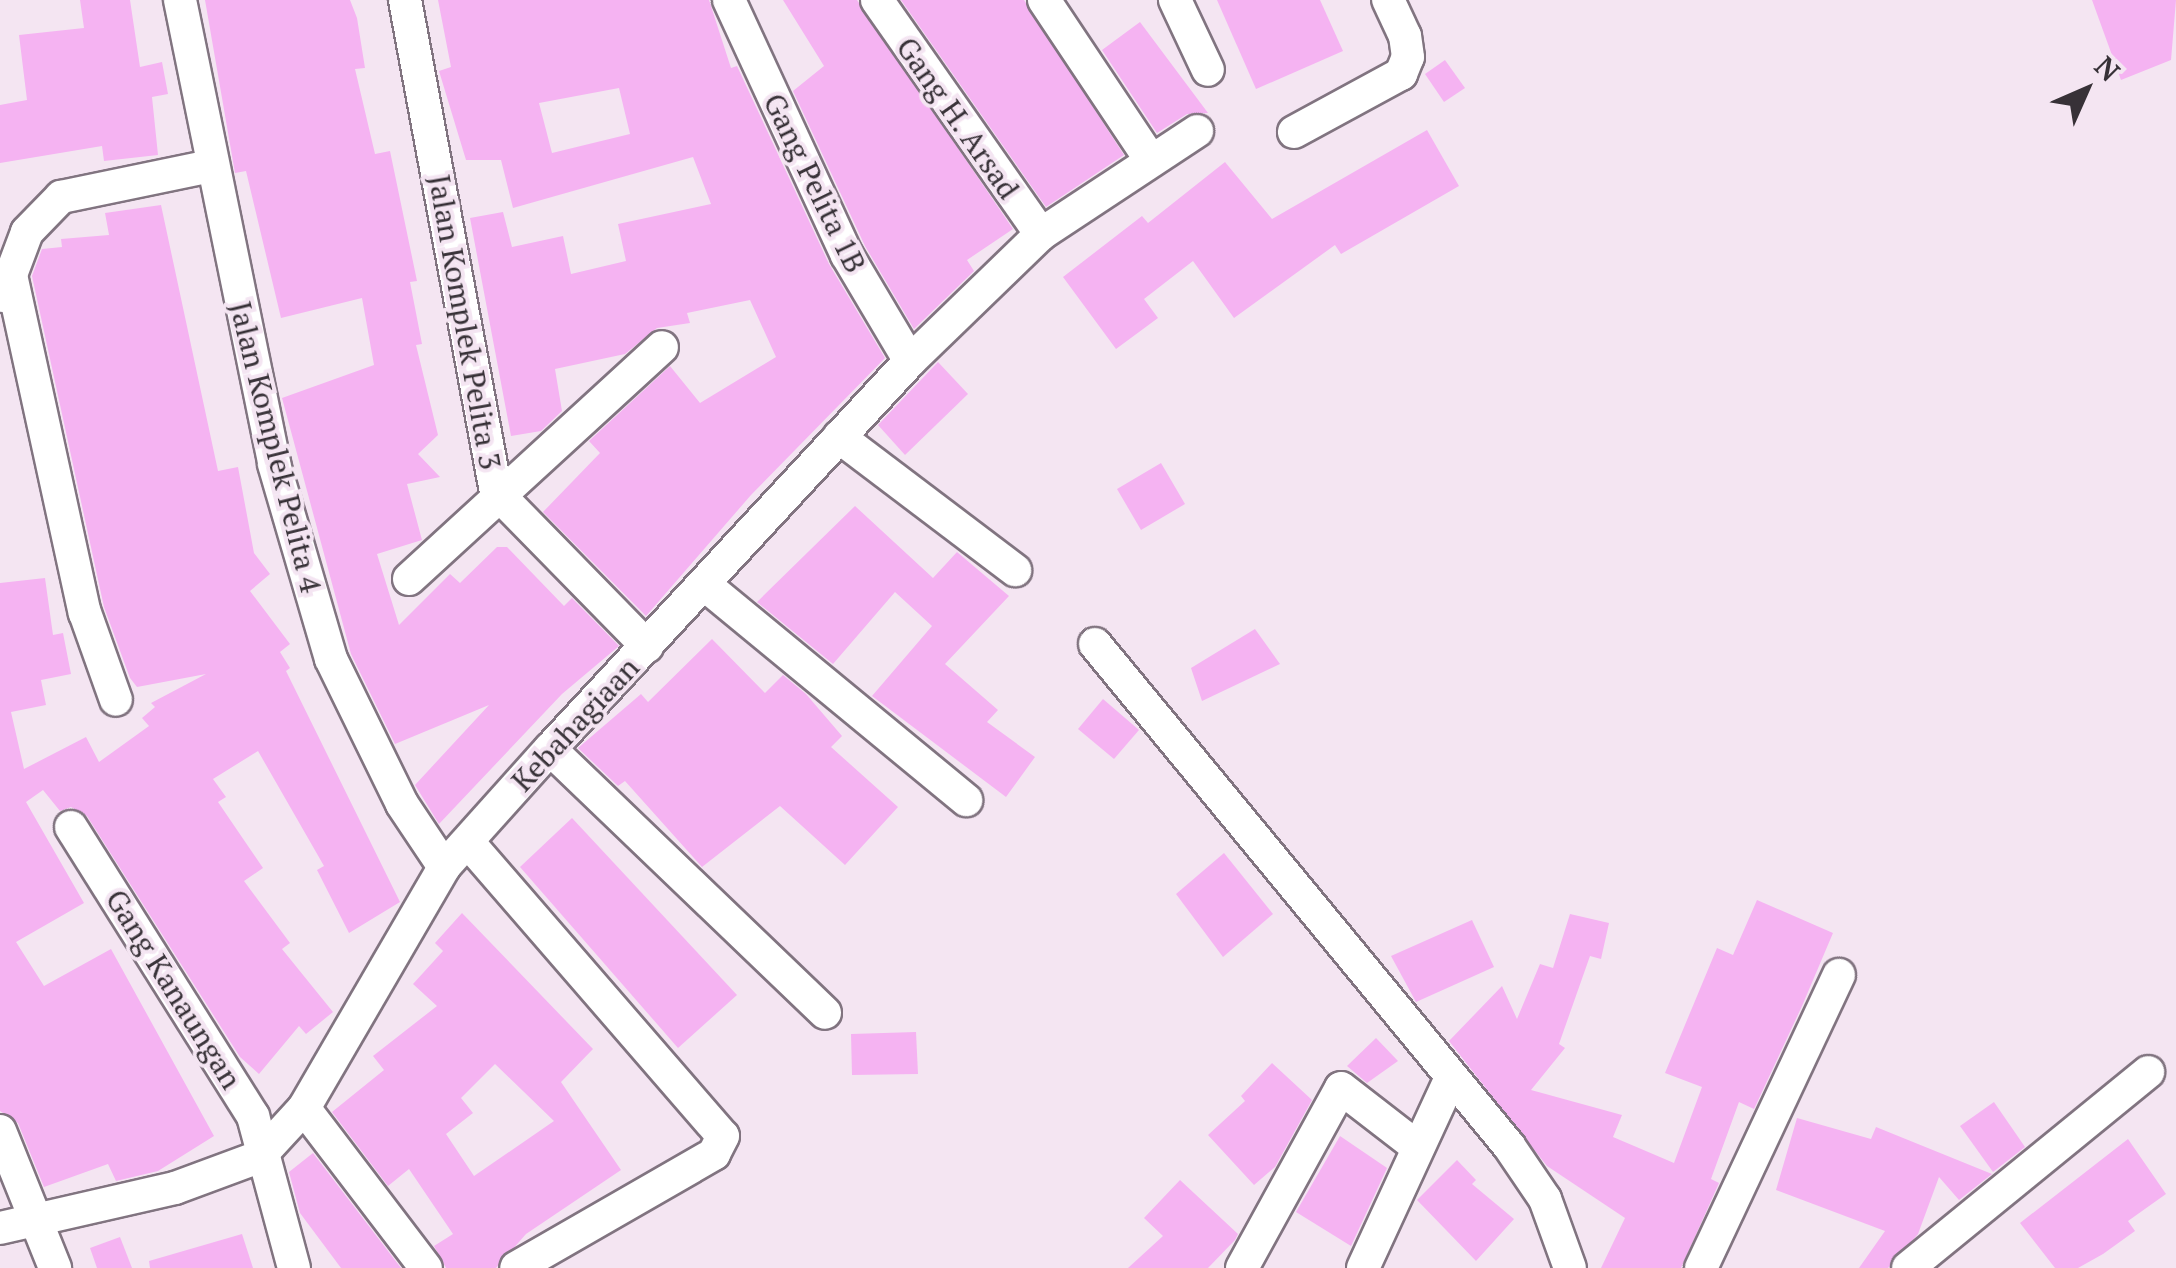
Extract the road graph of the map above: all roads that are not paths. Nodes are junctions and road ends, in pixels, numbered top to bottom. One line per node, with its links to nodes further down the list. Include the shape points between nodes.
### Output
1 (180, 0): 12 (street, Jalan Komplek Pelita 4)
2 (405, 0): 18 (street, Jalan Komplek Pelita 3)
3 (729, 0): 16 (street, Gang Pelita 1B, via 848,255)
4 (877, 0): 13 (street, Gang H. Arsad)
5 (1044, 0): 11 (street)
6 (1175, 0): 8 (street)
7 (1388, 0): 10 (street, via 1406,36 1401,74)
8 (1208, 70)
9 (1197, 131): 11 (street, Kebahagiaan)
10 (1294, 132)
11 (1150, 159): 13 (street, Kebahagiaan)
12 (211, 166): 14 (street, via 61,197 27,232); 29 (street, Jalan Komplek Pelita 4, via 274,464 330,659 402,804)
13 (1041, 234): 16 (street, Kebahagiaan)
14 (6, 290): 24 (street, via 85,613)
15 (662, 346): 18 (street)
16 (910, 361): 17 (street, Kebahagiaan)
17 (839, 437): 19 (street); 21 (street, Kebahagiaan)
18 (496, 492): 20 (street); 23 (street, Jalan Komplek Pelita 3)
19 (1015, 570)
20 (408, 579)
21 (704, 584): 23 (street, Kebahagiaan); 26 (street)
22 (1094, 644): 33 (street)
23 (647, 646): 25 (street, Kebahagiaan)
24 (116, 700)
25 (550, 748): 28 (street, Kebahagiaan); 31 (street)
26 (966, 800)
27 (71, 827): 37 (street, Gang Kanaungan, via 253,1116)
28 (468, 842): 29 (street, Kebahagiaan); 43 (street, via 723,1136 714,1154)
29 (444, 868): 34 (street, Kebahagiaan)
30 (1839, 976): 47 (street)
31 (825, 1013)
32 (2148, 1072): 48 (street)
33 (1450, 1080): 36 (street); 46 (street, via 1545,1198)
34 (304, 1108): 37 (street, Kebahagiaan); 42 (street)
35 (0, 1131): 38 (street)
36 (1416, 1146): 44 (street, via 1342,1088); 45 (street)
37 (260, 1157): 38 (street, Kebahagiaan, via 175,1188); 41 (street, Gang Kanaungan)
38 (42, 1222): 39 (street, Kebahagiaan); 40 (street)
39 (0, 1228)
40 (54, 1268)
41 (294, 1268)
42 (426, 1268)
43 (516, 1268)
44 (1242, 1268)
45 (1363, 1268)
46 (1570, 1268)
47 (1700, 1268)
48 (1908, 1268)

